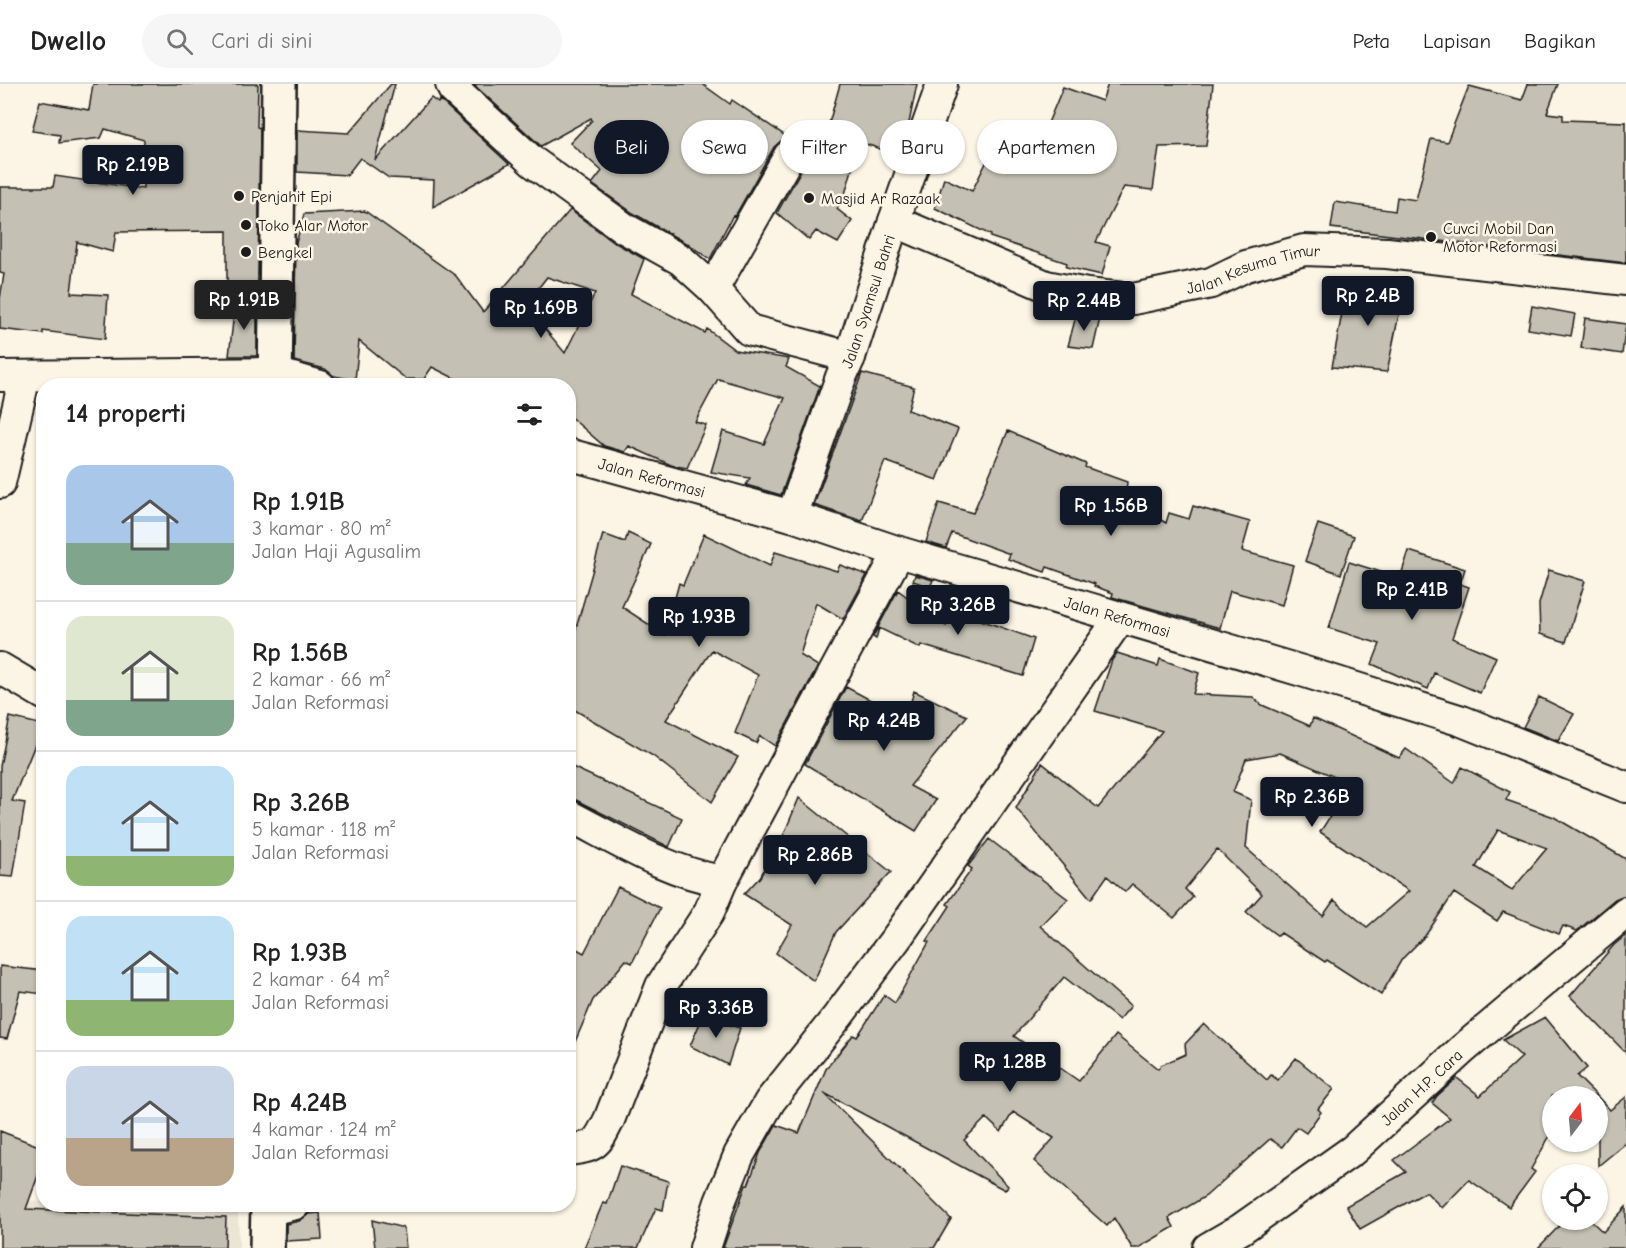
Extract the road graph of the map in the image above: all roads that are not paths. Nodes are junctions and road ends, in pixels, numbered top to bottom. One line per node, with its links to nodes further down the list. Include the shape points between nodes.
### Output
1 (279, 84): 11 (street)
2 (451, 84): 7 (street, via 534,162 624,228 681,260)
3 (942, 84): 5 (street, Jalan Syamsul Bahri)
4 (780, 172): 7 (street)
5 (894, 221): 6 (street, Jalan Kesuma Timur, via 1046,286 1133,299 1211,284 1246,266 1304,250 1387,253); 8 (street, Jalan Syamsul Bahri)
6 (1626, 280)
7 (713, 289): 8 (street, via 749,330)
8 (850, 357): 14 (street, Jalan Syamsul Bahri)
9 (13, 376): 10 (street); 13 (street)
10 (188, 378)
11 (275, 378)
12 (576, 456): 14 (street, Jalan Reformasi)
13 (0, 483)
14 (792, 516): 15 (street, Jalan Reformasi)
15 (899, 552): 16 (street, Jalan Reformasi); 21 (street)
16 (1120, 618): 19 (street, Jalan Reformasi, via 1302,670 1462,722); 26 (street, via 898,936 770,1101 739,1155)
17 (0, 668): 18 (street)
18 (36, 689)
19 (1626, 787)
20 (576, 819): 21 (street, via 679,870)
21 (722, 881): 23 (street, via 709,912 653,1002 600,1138 592,1146)
22 (1626, 912): 27 (street, Jalan H.P. Cara, via 1463,1049 1353,1150)
23 (576, 1149)
24 (276, 1212): 25 (street)
25 (267, 1248)
26 (705, 1248)
27 (1208, 1248)

